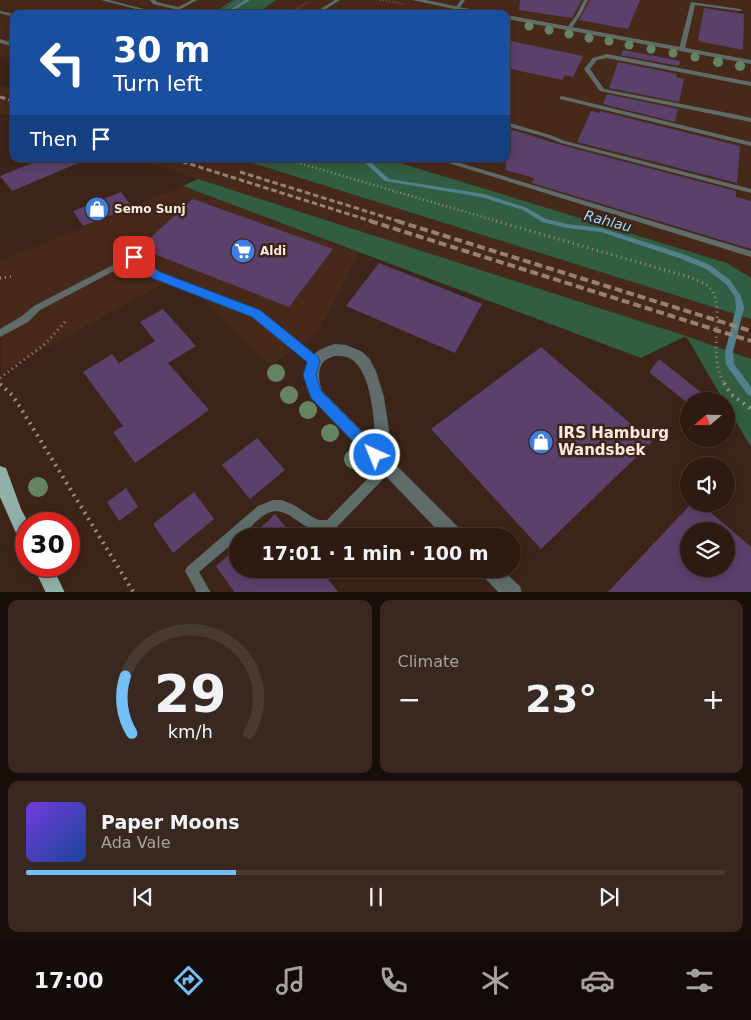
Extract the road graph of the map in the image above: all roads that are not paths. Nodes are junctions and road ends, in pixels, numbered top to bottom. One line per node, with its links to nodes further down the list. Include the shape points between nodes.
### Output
1 (103, 0): 9 (lane)
2 (152, 0): 3 (lane, via 179,9)
3 (195, 0)
4 (338, 0): 10 (lane)
5 (415, 0): 8 (street)
6 (463, 0): 8 (lane)
7 (586, 0): 14 (lane)
8 (457, 8): 11 (street)
9 (145, 10)
10 (321, 10)
11 (468, 10)
12 (740, 10): 15 (lane, via 694,3)
13 (510, 18): 14 (street)
14 (568, 28): 15 (street)
15 (682, 49): 16 (street)
16 (751, 62)
17 (751, 84): 19 (lane, via 607,56 595,57 587,69 602,90)
18 (562, 98): 21 (lane)
19 (751, 120)
20 (510, 125): 23 (lane)
21 (751, 144)
22 (452, 162): 24 (lane)
23 (751, 192)
24 (751, 254)
25 (0, 333): 26 (lane, via 37,308 134,257 156,275 256,314)
26 (313, 361): 27 (street, via 310,375 316,394); 27 (street, via 338,350 357,355 364,362 374,389)
27 (387, 467): 31 (street); 35 (lane, via 330,526 314,526 291,508 281,505 262,510 191,571)
28 (0, 474): 29 (main road)
29 (7, 508): 30 (main road)
30 (15, 520)
31 (447, 528)
32 (48, 577): 34 (main road)
33 (498, 578): 36 (street)
34 (56, 592)
35 (205, 592)
36 (513, 592)

